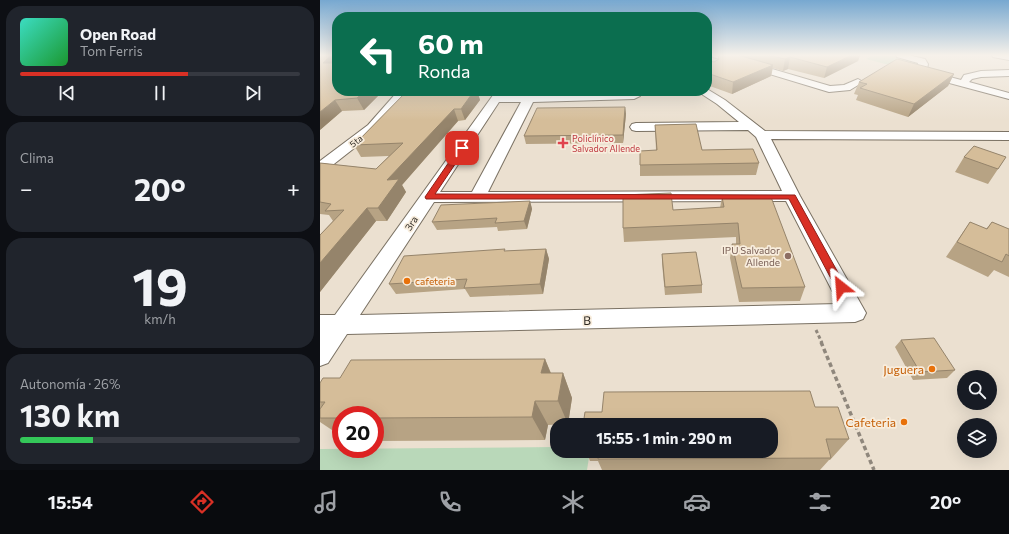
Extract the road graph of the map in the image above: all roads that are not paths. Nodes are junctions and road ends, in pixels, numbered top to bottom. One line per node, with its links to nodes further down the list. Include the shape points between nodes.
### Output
1 (790, 77): 4 (street, via 829,89 846,88)
2 (938, 77): 5 (street)
3 (968, 77): 5 (street)
4 (858, 82)
5 (963, 84): 11 (street)
6 (400, 96): 16 (street, 5ta, via 372,128)
7 (497, 96): 18 (street, 3ra)
8 (508, 96): 12 (street)
9 (634, 96): 12 (street)
10 (710, 96): 14 (street)
11 (1009, 96)
12 (529, 98): 19 (street)
13 (636, 127): 14 (street)
14 (757, 131): 15 (street); 17 (street)
15 (1009, 136)
16 (320, 168)
17 (792, 196): 19 (street); 20 (street, B, via 854,313)
18 (429, 197): 19 (street); 20 (street, 3ra)
19 (477, 197)
20 (331, 325): 21 (street, 3ra)
21 (320, 355)

